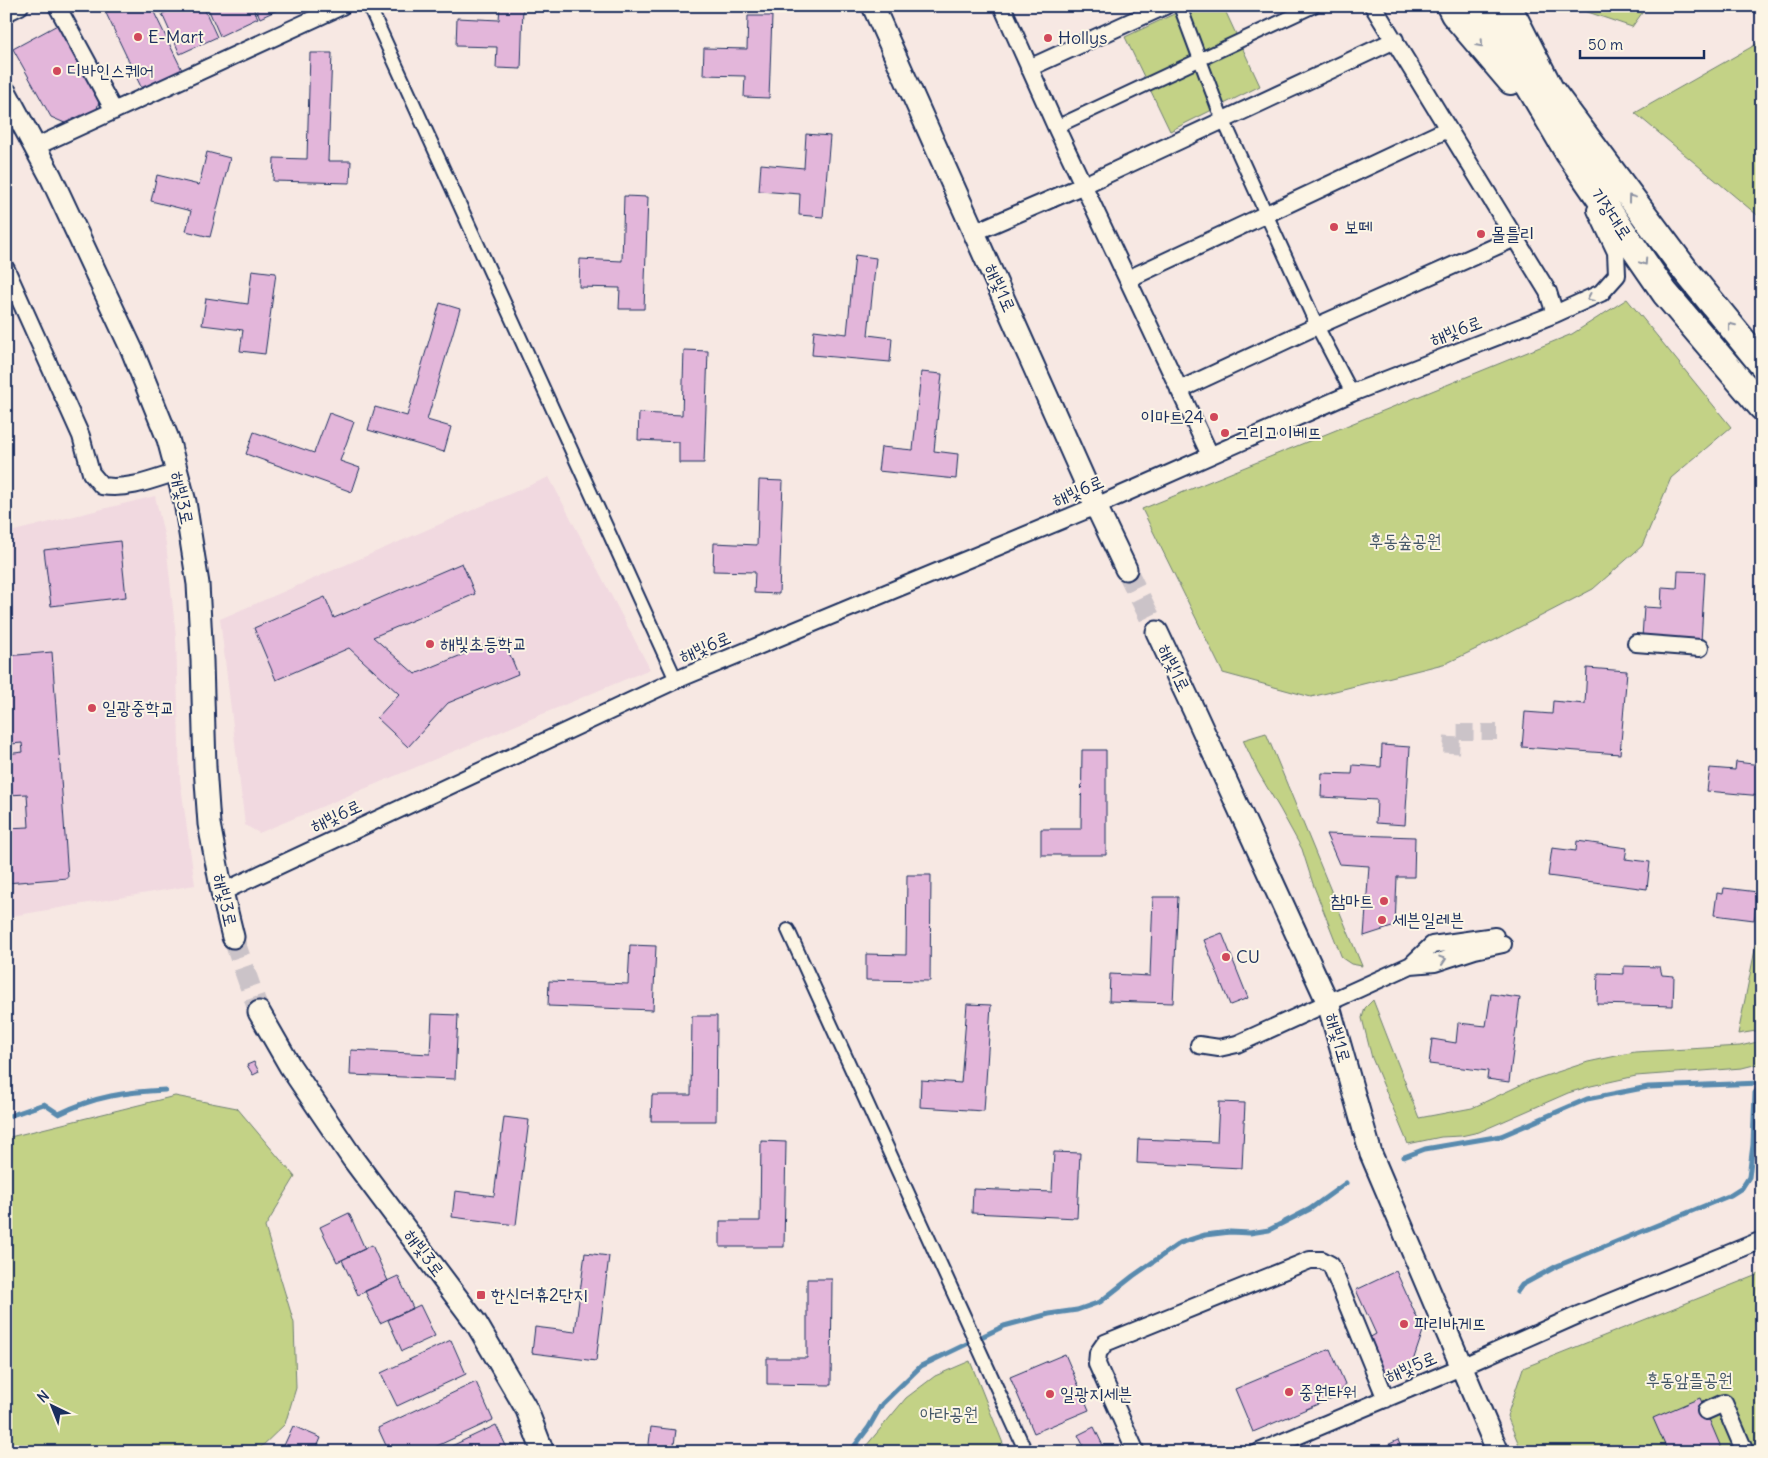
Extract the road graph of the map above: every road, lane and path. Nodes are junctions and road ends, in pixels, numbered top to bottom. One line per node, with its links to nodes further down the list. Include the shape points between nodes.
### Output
1 (20, 6): 15 (street)
2 (57, 6): 19 (street)
3 (342, 6): 19 (street)
4 (873, 6): 27 (street, 해빛1로)
5 (1002, 6): 17 (street)
6 (1165, 6): 17 (street)
7 (1180, 6): 20 (street)
8 (1314, 6): 21 (street)
9 (1373, 6): 16 (street)
10 (1450, 6): 23 (main road, one-way to 23)
11 (1480, 6): 23 (main road, 기장대로)
12 (1508, 6): 23 (main road, 기장대로, via 1550,90)
13 (1522, 6): 23 (main road)
14 (371, 10): 44 (street)
15 (6, 13)
16 (1395, 40): 20 (street); 22 (street)
17 (1029, 68): 21 (street)
18 (6, 93): 24 (street, 해빛3로)
19 (114, 111): 24 (street)
20 (1224, 119): 25 (street); 26 (street)
21 (1056, 127): 25 (street)
22 (1448, 129): 26 (street); 28 (street)
23 (1567, 137): 31 (street, 해빛6로, one-way to 31, via 1616,252 1617,275 1601,293); 33 (main road, 기장대로, one-way to 23, via 1686,271); 36 (main road, 기장대로, one-way to 36, via 1665,293)
24 (35, 147): 38 (street, 해빛3로, via 132,350 168,439)
25 (1084, 185): 27 (street); 30 (street)
26 (1266, 214): 30 (street); 32 (street)
27 (975, 232): 39 (street, 해빛1로)
28 (1514, 238): 31 (street, via 1548,292); 32 (street)
29 (6, 269): 38 (street, via 81,436 91,473 102,486 116,488)
30 (1128, 278): 34 (street)
31 (1555, 314): 35 (street, 해빛6로)
32 (1317, 326): 34 (street); 35 (street)
33 (1762, 364)
34 (1180, 390): 37 (street)
35 (1352, 393): 37 (street, 해빛6로)
36 (1762, 408)
37 (1210, 455): 39 (street, 해빛6로)
38 (177, 472): 45 (street, 해빛3로, via 198,584 205,766 210,824)
39 (1096, 506): 40 (street, 해빛1로); 44 (street, 해빛6로)
40 (1126, 569)
41 (1157, 632): 49 (street, 해빛1로)
42 (1636, 643): 43 (street)
43 (1700, 648)
44 (676, 680): 45 (street, 해빛6로)
45 (222, 892): 47 (street, 해빛3로)
46 (788, 930): 57 (street)
47 (233, 937)
48 (1501, 939): 49 (street, via 1435,963 1411,965)
49 (1328, 1003): 51 (street, via 1237,1044 1219,1048); 53 (street, 해빛1로, via 1371,1154)
50 (259, 1012): 56 (street, 해빛3로, via 290,1066 353,1159 476,1324 527,1410)
51 (1199, 1045)
52 (1762, 1240): 53 (street, 해빛5로)
53 (1461, 1367): 54 (street, 해빛5로); 60 (street, 해빛1로)
54 (1386, 1399): 58 (street, via 1330,1265 1322,1260 1310,1260 1105,1343 1098,1353 1097,1364); 59 (street, 해빛5로)
55 (1706, 1411): 61 (street, via 1724,1403)
56 (543, 1452)
57 (1026, 1452)
58 (1136, 1452)
59 (1259, 1452)
60 (1498, 1452)
61 (1745, 1452)

